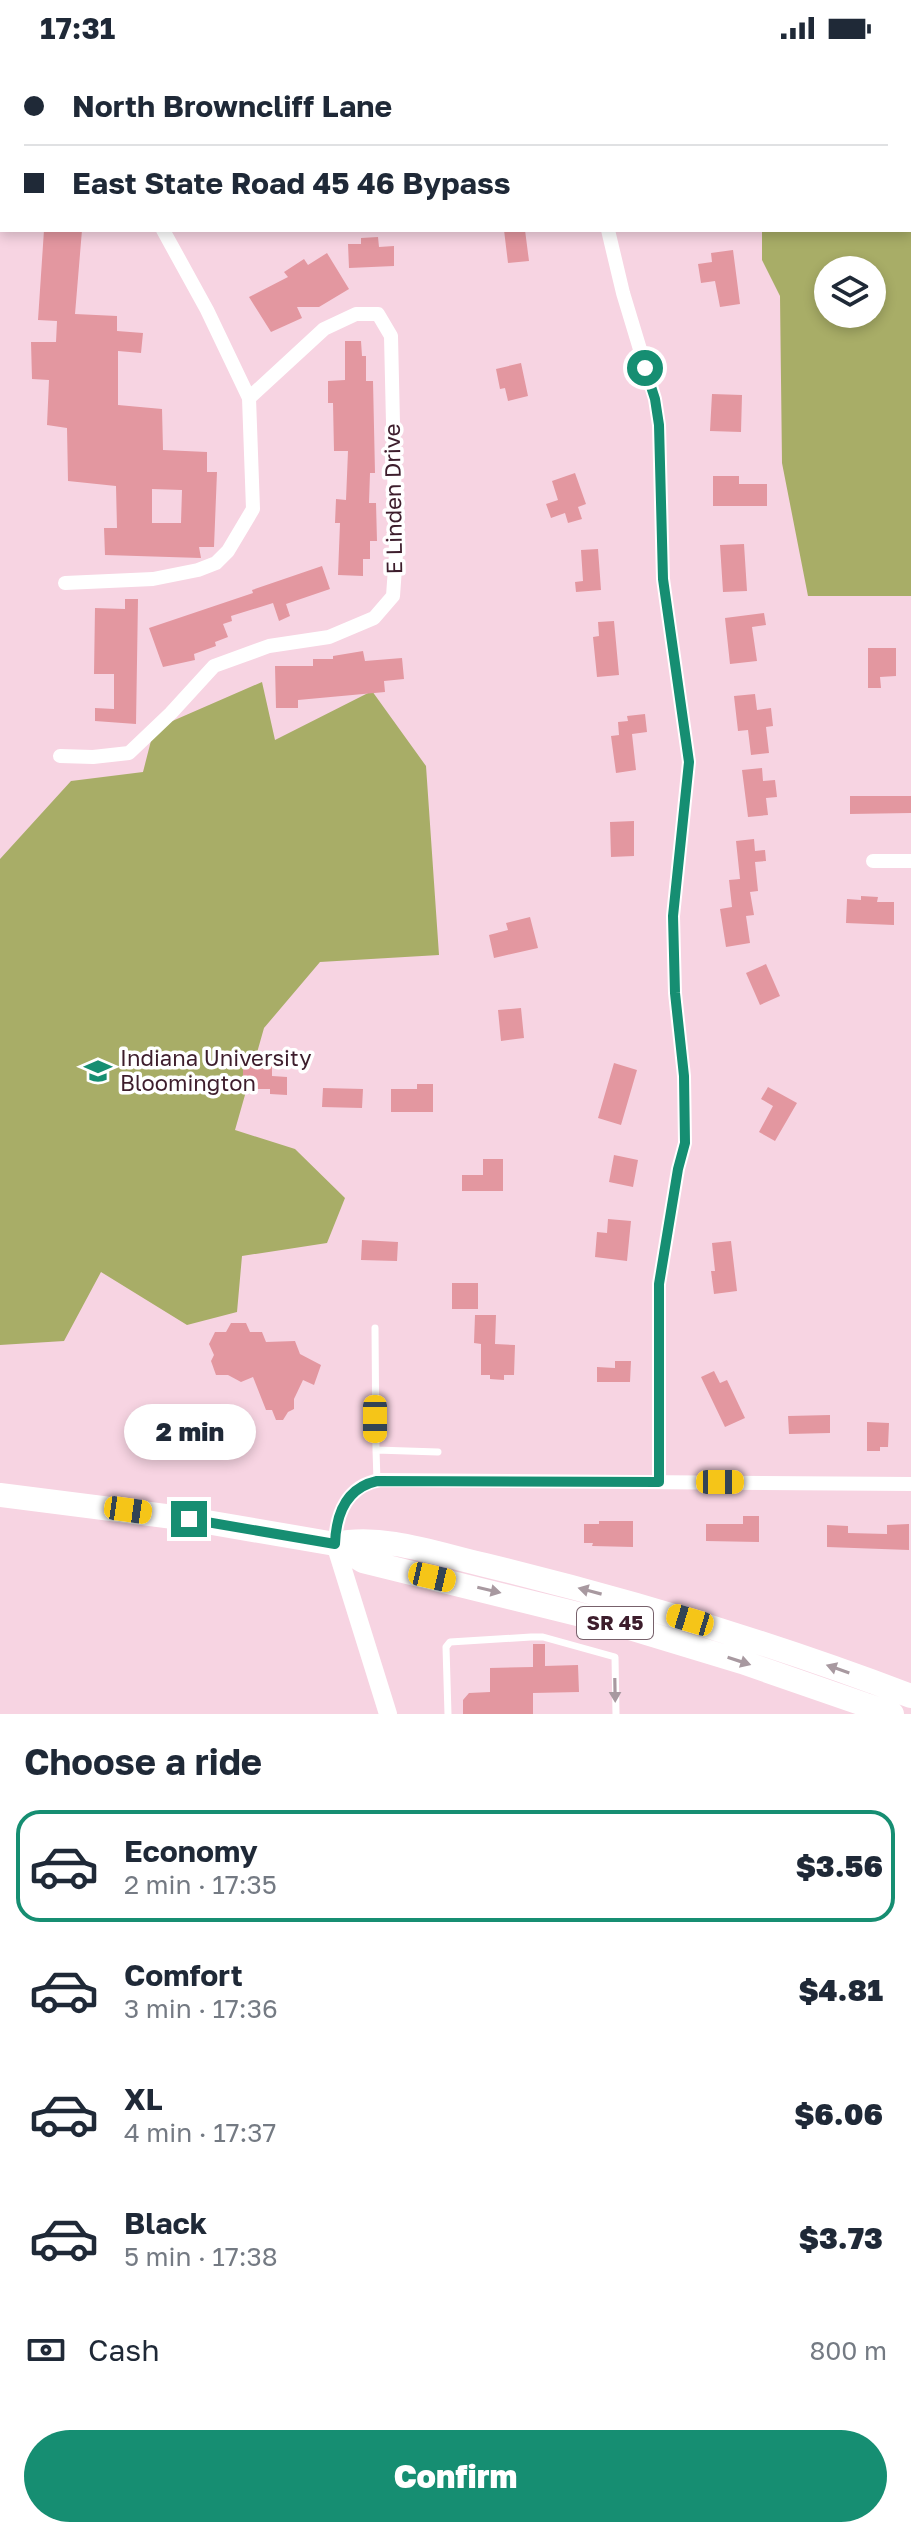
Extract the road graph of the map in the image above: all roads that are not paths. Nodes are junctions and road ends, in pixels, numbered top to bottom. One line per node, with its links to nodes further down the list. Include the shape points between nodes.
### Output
1 (164, 232): 3 (street)
2 (608, 232): 12 (street, via 659,425 664,594 689,762 673,916 685,1143 659,1284)
3 (249, 398): 4 (street, via 253,509 228,551 216,563 180,575); 5 (street, E Linden Drive, via 324,329 356,314 378,314 391,336 393,596 374,618 329,637 269,646 214,666 129,753)
4 (65, 583)
5 (60, 756)
6 (873, 861): 7 (street)
7 (911, 861)
8 (375, 1328): 9 (lane)
9 (376, 1450): 10 (lane); 11 (lane)
10 (438, 1452)
11 (377, 1481): 12 (street); 15 (street, via 359,1487 347,1499)
12 (659, 1482): 13 (street)
13 (911, 1484)
14 (0, 1495): 15 (highway, SR 45)
15 (335, 1544): 16 (highway, SR 45, one-way to 15, via 743,1637 587,1591 381,1542); 17 (street); 20 (highway, SR 45, one-way to 20, via 363,1561 610,1622)
16 (911, 1696)
17 (388, 1714)
18 (448, 1714): 19 (lane, one-way to 19, via 450,1642 531,1637 615,1657)
19 (616, 1714)
20 (892, 1714)

